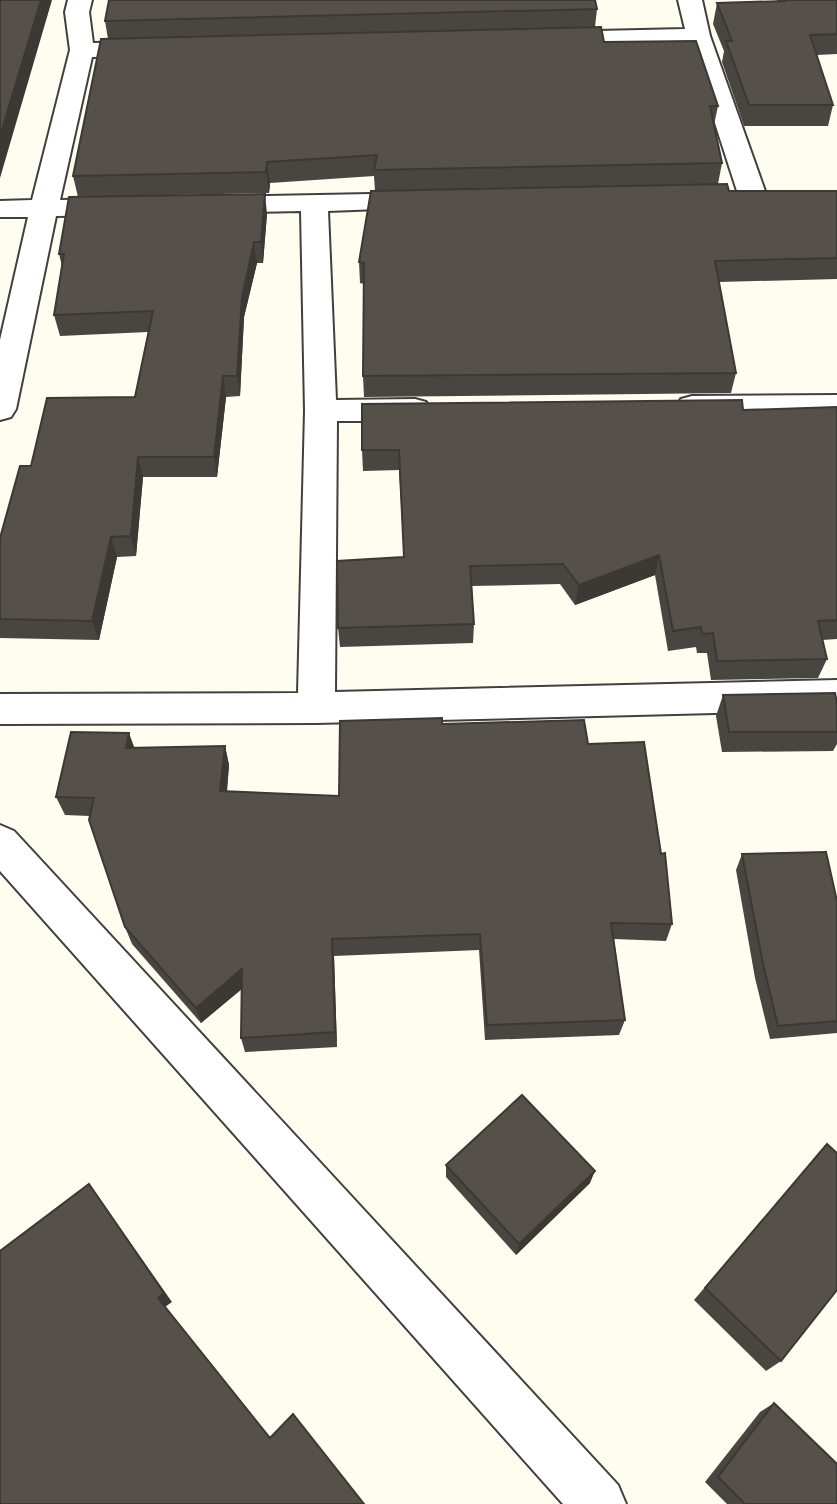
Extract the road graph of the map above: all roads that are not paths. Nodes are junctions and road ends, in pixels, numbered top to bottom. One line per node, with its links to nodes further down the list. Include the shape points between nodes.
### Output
1 (80, 0): 6 (street)
2 (690, 0): 3 (street)
3 (698, 36): 4 (street); 7 (street, via 764,194)
4 (534, 39)
5 (178, 48): 6 (street)
6 (82, 50): 12 (street)
7 (724, 195)
8 (451, 201): 9 (street)
9 (314, 204): 11 (street); 18 (street)
10 (138, 206): 12 (street)
11 (192, 206)
12 (44, 208): 13 (street); 16 (street)
13 (0, 209)
14 (837, 406): 15 (street)
15 (670, 408)
16 (0, 409)
17 (447, 410): 18 (street)
18 (321, 411): 20 (street)
19 (837, 695): 20 (street)
20 (316, 708): 21 (street)
21 (0, 709)
22 (0, 843): 23 (street)
23 (597, 1503)

